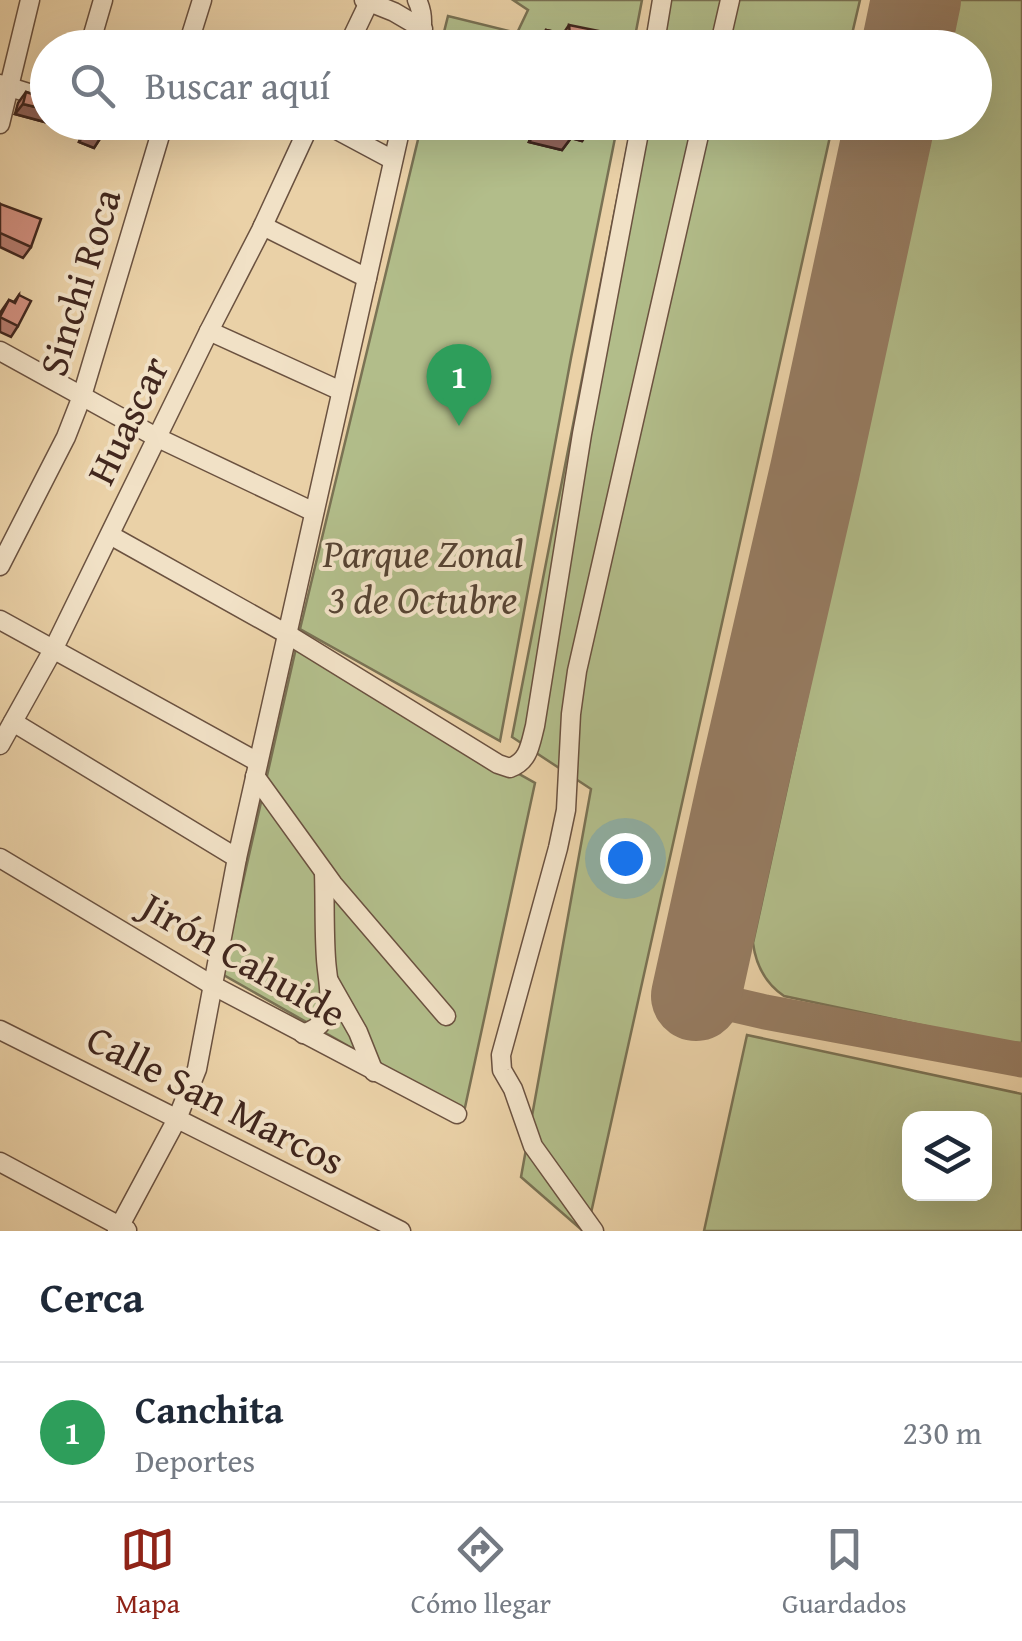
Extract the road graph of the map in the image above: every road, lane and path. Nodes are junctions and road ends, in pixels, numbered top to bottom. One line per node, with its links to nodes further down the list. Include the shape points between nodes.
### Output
1 (30, 0): 15 (street)
2 (103, 0): 8 (street)
3 (202, 0): 9 (street)
4 (417, 0): 12 (street)
5 (662, 0): 13 (street)
6 (730, 0): 14 (street)
7 (366, 1): 10 (street); 11 (street, via 394,12)
8 (94, 30)
9 (193, 30)
10 (354, 30)
11 (412, 30)
12 (421, 30)
13 (657, 30)
14 (723, 30)
15 (5, 86): 16 (street); 17 (street)
16 (30, 93)
17 (0, 124)
18 (158, 140): 30 (street, Sinchi Roca)
19 (303, 140): 25 (street, Huascar)
20 (356, 140): 24 (street)
21 (398, 140): 24 (street)
22 (637, 140): 36 (street, via 525,760 510,768 498,764)
23 (698, 140): 55 (street, via 577,671 569,795 558,848 501,1055 534,1146)
24 (393, 160): 26 (street)
25 (263, 226): 26 (street); 27 (street, Huascar)
26 (366, 278): 29 (street)
27 (209, 332): 29 (street); 31 (street, Huascar)
28 (0, 351): 30 (street)
29 (341, 391): 32 (street)
30 (82, 396): 31 (street); 34 (street, Sinchi Roca)
31 (156, 437): 32 (street); 33 (street, Huascar)
32 (314, 512): 36 (street)
33 (110, 534): 36 (street); 37 (street, Huascar)
34 (0, 566)
35 (0, 620): 37 (street)
36 (287, 634): 40 (street)
37 (54, 648): 38 (street, Huascar); 40 (street)
38 (13, 722): 39 (street, Huascar); 42 (street)
39 (0, 745)
40 (256, 769): 42 (street); 43 (street)
41 (0, 858): 45 (street, Jirón Cahuide)
42 (237, 858): 45 (street)
43 (324, 871): 44 (street); 46 (street)
44 (329, 981): 48 (street, via 324,1021); 49 (street)
45 (212, 985): 48 (street, Jirón Cahuide); 51 (street, via 196,1069)
46 (446, 1016)
47 (0, 1030): 51 (street, Calle San Marcos)
48 (303, 1034): 49 (street, Jirón Cahuide)
49 (374, 1072): 50 (street, Jirón Cahuide)
50 (458, 1114)
51 (177, 1119): 53 (street); 54 (street, Calle San Marcos)
52 (0, 1162): 53 (street)
53 (122, 1229)
54 (401, 1231)
55 (594, 1231)

